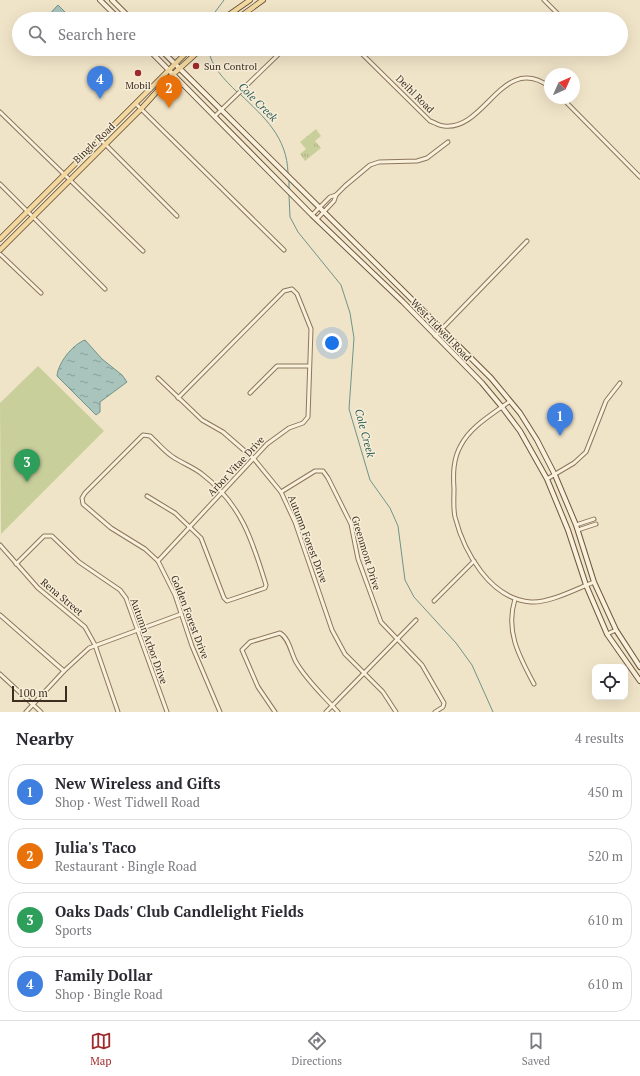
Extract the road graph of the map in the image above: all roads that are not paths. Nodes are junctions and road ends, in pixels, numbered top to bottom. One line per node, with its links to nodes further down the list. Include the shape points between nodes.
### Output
1 (100, 0): 7 (main road)
2 (112, 0): 8 (main road)
3 (250, 0): 6 (main road)
4 (263, 0): 9 (main road)
5 (544, 0): 10 (street)
6 (235, 11)
7 (112, 12)
8 (123, 12)
9 (246, 12)
10 (556, 12)
11 (155, 56): 19 (main road, West Tidwell Road)
12 (167, 56): 17 (main road, West Tidwell Road)
13 (183, 56): 17 (main road, Bingle Road)
14 (193, 56): 18 (main road, Bingle Road)
15 (277, 56): 25 (street)
16 (365, 56): 21 (street, Deihl Road, via 430,121 444,126 466,122 507,84 516,80)
17 (175, 64): 18 (main road, West Tidwell Road); 19 (main road, Bingle Road)
18 (180, 68): 20 (main road, Bingle Road); 25 (main road, West Tidwell Road)
19 (169, 70): 20 (main road, West Tidwell Road); 22 (main road, Bingle Road)
20 (174, 74): 24 (main road, Bingle Road); 27 (main road, West Tidwell Road)
21 (544, 83)
22 (136, 104): 24 (street); 28 (main road, Bingle Road)
23 (568, 104): 34 (street)
24 (141, 109): 31 (main road, Bingle Road); 48 (street)
25 (221, 111): 27 (street); 29 (main road, West Tidwell Road)
26 (0, 112): 33 (street)
27 (215, 116): 32 (main road, West Tidwell Road)
28 (100, 139): 31 (street); 33 (main road, Bingle Road)
29 (252, 140): 32 (main road); 38 (main road, West Tidwell Road)
30 (448, 142): 37 (street, via 427,158 417,161 379,162 370,165)
31 (106, 145): 35 (main road, Bingle Road); 43 (street)
32 (246, 147): 41 (main road, West Tidwell Road)
33 (64, 174): 35 (street); 39 (main road, Bingle Road)
34 (640, 177)
35 (69, 180): 42 (main road, Bingle Road); 49 (street)
36 (0, 184): 39 (street)
37 (336, 195): 38 (street, via 330,197); 40 (street)
38 (319, 208): 40 (main road, West Tidwell Road); 41 (street)
39 (28, 211): 42 (street); 45 (main road, Bingle Road)
40 (324, 212): 44 (street); 50 (main road, West Tidwell Road)
41 (312, 215): 44 (main road, West Tidwell Road)
42 (34, 216): 47 (main road, Bingle Road); 53 (street)
43 (177, 216)
44 (317, 219): 52 (main road, West Tidwell Road)
45 (0, 239)
46 (527, 241): 57 (street)
47 (0, 250)
48 (284, 250)
49 (143, 251)
50 (362, 251): 52 (main road); 55 (main road, West Tidwell Road)
51 (0, 254): 54 (street)
52 (355, 257): 56 (main road, West Tidwell Road)
53 (105, 289)
54 (41, 293)
55 (409, 297): 56 (main road); 57 (main road, West Tidwell Road)
56 (403, 302): 58 (main road, West Tidwell Road)
57 (442, 329): 58 (street); 59 (main road, West Tidwell Road)
58 (435, 336): 61 (main road, West Tidwell Road)
59 (475, 362): 61 (main road); 66 (main road, West Tidwell Road)
60 (308, 366): 64 (street, via 277,366); 65 (street, Arbor Vitae Drive, via 311,329 297,294 292,289 284,291); 68 (street, Arbor Vitae Drive, via 308,417 303,423 276,436)
61 (468, 369): 67 (main road, West Tidwell Road)
62 (158, 378): 65 (street, Autumn Forest Drive)
63 (620, 383): 69 (street, via 606,401 586,452)
64 (250, 393)
65 (178, 398): 68 (street, Autumn Forest Drive, via 202,420 223,432)
66 (510, 401): 67 (street); 69 (main road, West Tidwell Road, via 537,440)
67 (502, 407): 70 (main road, West Tidwell Road, via 520,431); 82 (street, via 471,431 460,446 453,467 455,515 462,540)
68 (254, 459): 71 (street, Autumn Forest Drive); 72 (street, Arbor Vitae Drive)
69 (555, 475): 70 (street); 76 (main road, West Tidwell Road)
70 (547, 479): 78 (main road, West Tidwell Road)
71 (281, 492): 94 (street, Greenmont Drive, via 315,471 323,471 351,524 358,559 378,615); 98 (street, Autumn Forest Drive, via 295,522 332,630 346,654)
72 (222, 493): 77 (street, Arbor Vitae Drive); 77 (street, via 245,523 265,588 227,601 201,538); 81 (street, Golden Forest Drive, via 200,473 174,457 146,434 142,435 85,493 82,498 83,504 111,528 145,549)
73 (147, 496): 77 (street, via 175,513)
74 (594, 519): 76 (street)
75 (596, 524): 79 (street)
76 (576, 525): 78 (main road); 79 (main road, West Tidwell Road)
77 (190, 527): 81 (street, Arbor Vitae Drive)
78 (568, 530): 79 (main road); 85 (main road, West Tidwell Road)
79 (578, 530): 84 (main road, West Tidwell Road)
80 (0, 545): 83 (street, Rena Street)
81 (158, 561): 88 (street, Golden Forest Drive, via 169,581)
82 (474, 561): 86 (street, via 489,580); 87 (street)
83 (16, 564): 91 (street, Autumn Arbor Drive, via 44,536 52,536 79,562 120,590 126,598); 95 (street, Rena Street, via 38,588 85,627)
84 (594, 582): 85 (street); 92 (main road, West Tidwell Road)
85 (586, 585): 86 (street, via 548,600 532,602); 93 (main road, West Tidwell Road)
86 (514, 599): 101 (street, via 511,631 515,647)
87 (434, 600)
88 (181, 614): 91 (street); 108 (street, Golden Forest Drive)
89 (0, 615): 97 (street)
90 (416, 620): 94 (street)
91 (137, 630): 95 (street); 107 (street, Autumn Arbor Drive)
92 (616, 630): 93 (street); 96 (main road, West Tidwell Road)
93 (608, 634): 100 (main road, West Tidwell Road)
94 (398, 639): 98 (street); 113 (street, Greenmont Drive, via 422,666 440,692 443,708)
95 (95, 645): 97 (street); 106 (street, Rena Street)
96 (640, 666)
97 (64, 671): 102 (street)
98 (364, 673): 103 (street); 112 (street, Autumn Forest Drive, via 383,692)
99 (0, 674): 102 (street)
100 (640, 681)
101 (534, 684)
102 (33, 704): 104 (street); 105 (street)
103 (333, 706): 109 (street, via 306,679 285,635 280,632 250,642 242,650 258,687); 110 (street); 111 (street)
104 (26, 712)
105 (41, 712)
106 (118, 712)
107 (167, 712)
108 (220, 712)
109 (275, 712)
110 (326, 712)
111 (338, 712)
112 (396, 712)
113 (435, 712)

